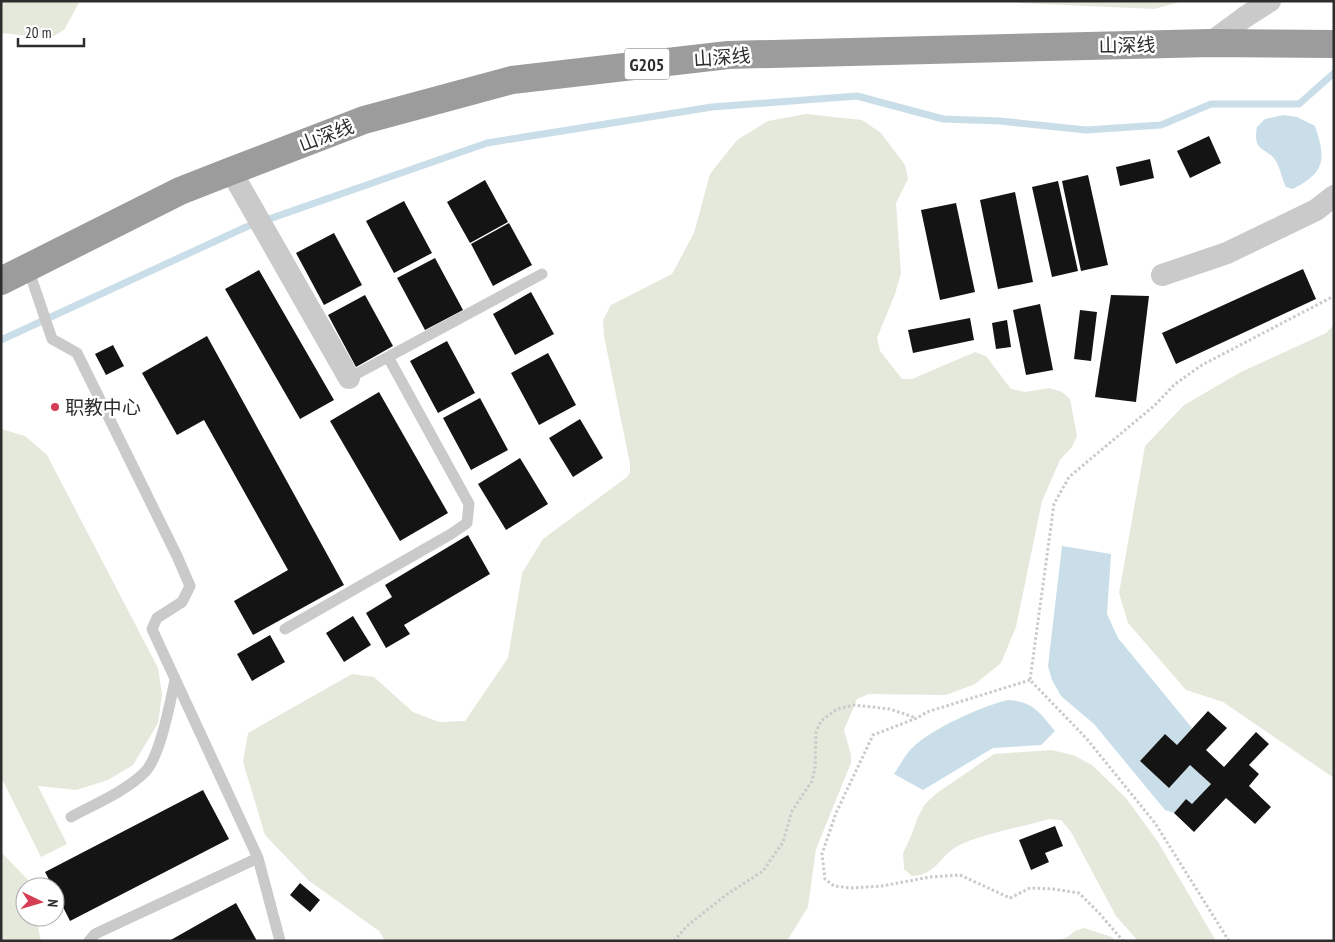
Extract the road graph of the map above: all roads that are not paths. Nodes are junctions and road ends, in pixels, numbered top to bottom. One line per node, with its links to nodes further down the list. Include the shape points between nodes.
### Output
1 (1270, 1): 2 (street)
2 (1210, 43): 3 (highway, 山深线 / G205); 4 (highway, 山深线 / G205, via 728,55 512,80 364,120)
3 (1334, 44)
4 (230, 171): 6 (highway, 山深线 / G205, via 180,191); 11 (street)
5 (1334, 196): 8 (street, via 1316,210 1227,253)
6 (28, 268): 9 (highway, 山深线 / G205); 13 (lane, via 52,338 77,353 190,586 182,602 157,618 152,629)
7 (542, 274): 10 (lane)
8 (1162, 275)
9 (1, 282)
10 (388, 357): 11 (lane); 12 (lane, via 469,504 467,523)
11 (349, 378)
12 (286, 629)
13 (175, 680): 14 (lane, via 156,754 145,773); 15 (lane)
14 (71, 817)
15 (258, 858): 16 (lane, via 95,934); 17 (lane)
16 (89, 941)
17 (280, 941)

